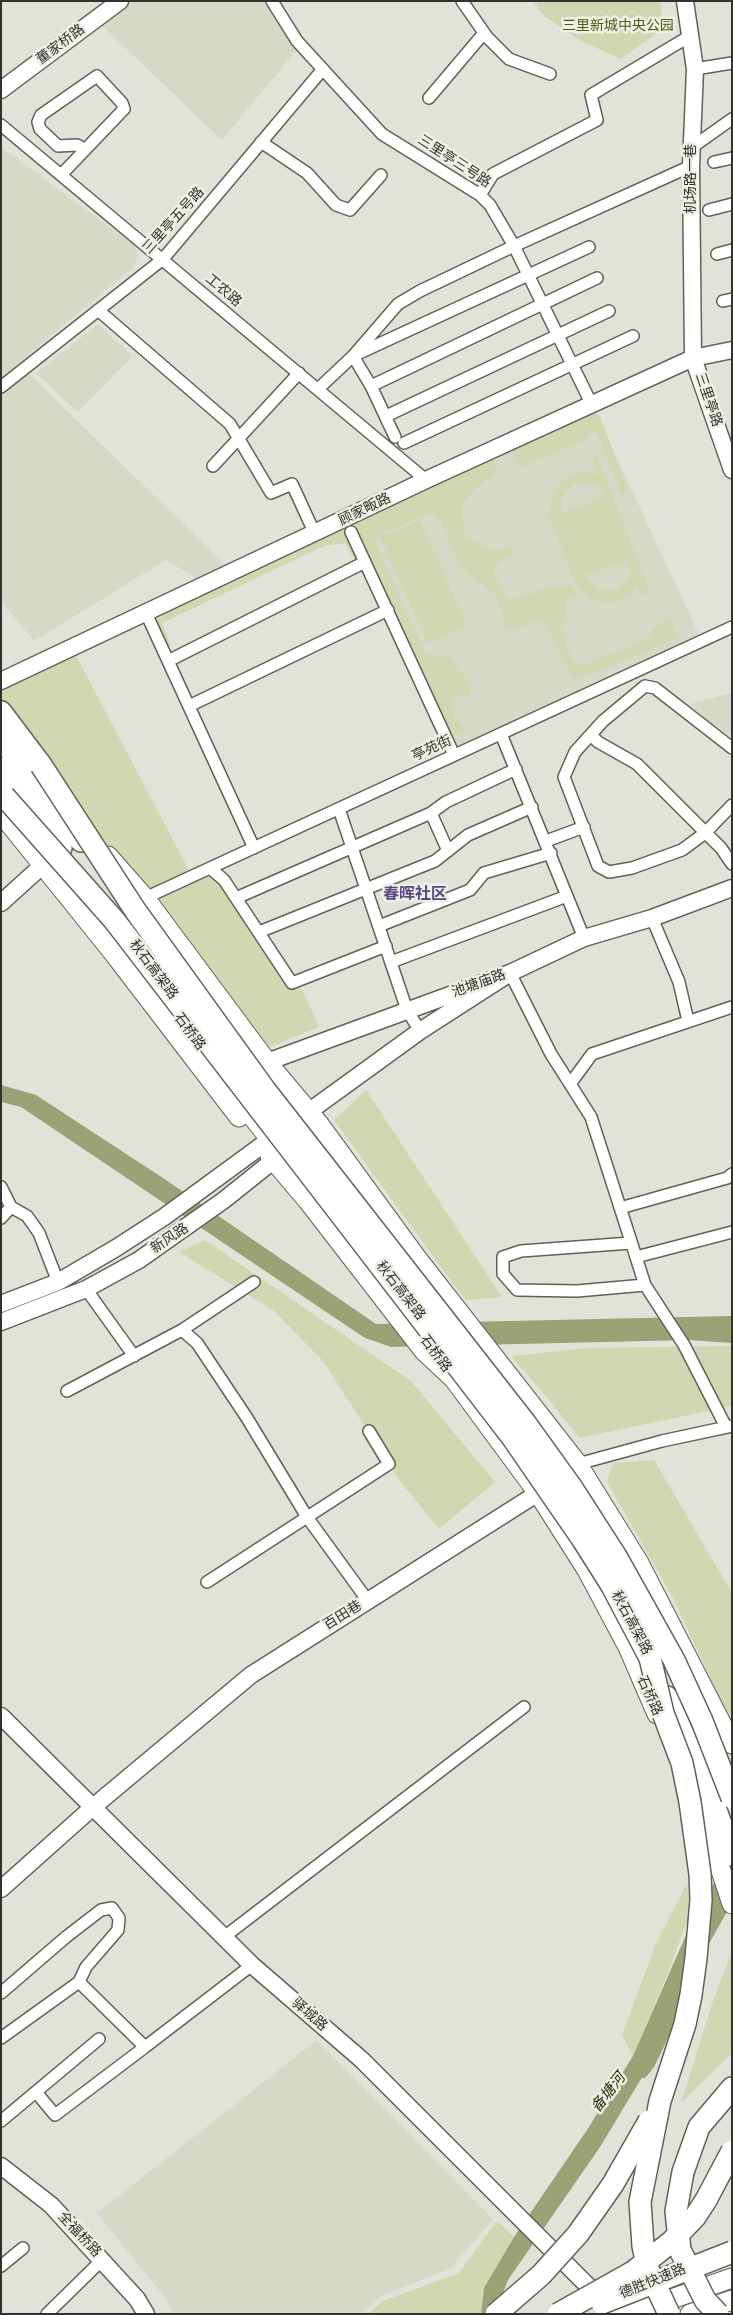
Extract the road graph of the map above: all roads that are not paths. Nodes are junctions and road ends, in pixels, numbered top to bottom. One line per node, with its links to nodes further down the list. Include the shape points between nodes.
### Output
1 (120, 1): 11 (street, 董家桥路)
2 (272, 1): 8 (street, 三里亭三号路, via 297,41)
3 (462, 1): 5 (street)
4 (685, 1): 6 (street, 机场路一巷)
5 (484, 33): 10 (street, via 508,59); 12 (street)
6 (690, 36): 9 (street, 机场路一巷); 23 (street, via 591,95 597,120 493,174)
7 (732, 63): 9 (street)
8 (323, 69): 15 (street, 三里亭五号路); 23 (street, 三里亭三号路, via 382,134)
9 (696, 69): 16 (street, 机场路一巷)
10 (550, 74)
11 (1, 90)
12 (429, 98)
13 (732, 119): 16 (street)
14 (1, 125): 21 (street, 工农路)
15 (261, 142): 22 (street, via 307,173 336,205 350,210); 30 (street, 三里亭五号路)
16 (692, 148): 20 (street, 机场路一巷)
17 (85, 150): 17 (street, via 124,109 97,76 41,115 38,122 40,129 58,146 77,146); 21 (street)
18 (732, 158): 19 (street)
19 (714, 162)
20 (691, 166): 26 (street); 40 (street, 机场路一巷)
21 (61, 175): 30 (street, 工农路)
22 (380, 175)
23 (480, 195): 26 (street, 三里亭三号路, via 490,205)
24 (732, 204): 25 (street)
25 (708, 210)
26 (514, 246): 31 (street, 三里亭三号路); 39 (street, via 398,304)
27 (588, 247): 31 (street)
28 (732, 250): 29 (street)
29 (717, 254)
30 (162, 260): 34 (street, 三里亭五号路); 42 (street, 工农路)
31 (528, 274): 33 (street, 三里亭三号路); 39 (street)
32 (597, 278): 33 (street)
33 (542, 304): 36 (street, 三里亭三号路); 43 (street)
34 (98, 310): 44 (street, 三里亭五号路); 48 (street, via 230,424)
35 (609, 311): 36 (street)
36 (558, 336): 41 (street, 三里亭三号路); 47 (street)
37 (633, 336): 41 (street)
38 (732, 350): 40 (street, 顾家畈路)
39 (353, 356): 43 (street); 45 (street)
40 (693, 358): 46 (street, 顾家畈路); 50 (street, 三里亭路)
41 (572, 365): 46 (street, 三里亭三号路); 47 (street, via 399,440)
42 (299, 374): 45 (street, 工农路); 48 (street)
43 (371, 386): 47 (street)
44 (1, 387)
45 (318, 389): 51 (street, 工农路)
46 (592, 404): 51 (street, 顾家畈路)
47 (386, 416)
48 (240, 440): 49 (street); 53 (street, via 271,493 292,484)
49 (213, 466)
50 (732, 470)
51 (426, 480): 53 (street, 顾家畈路)
52 (351, 532): 54 (street)
53 (315, 534): 56 (street, 顾家畈路)
54 (365, 562): 55 (street); 58 (street)
55 (388, 610): 60 (street); 67 (street)
56 (146, 613): 58 (street); 59 (street, 顾家畈路)
57 (732, 627): 63 (street, 亭苑街)
58 (168, 661): 60 (street)
59 (1, 681)
60 (189, 706): 82 (street)
61 (1, 712): 93 (highway, bridge)
62 (1, 726): 93 (main road)
63 (501, 734): 67 (street, 亭苑街); 69 (street)
64 (591, 735): 66 (street, via 645,686 655,688); 77 (street, via 576,752 564,777); 78 (street, via 637,764)
65 (1, 738): 93 (highway, 秋石高架路, bridge)
66 (732, 748)
67 (454, 756): 74 (street, 亭苑街)
68 (1, 768): 95 (highway, 秋石高架路, bridge)
69 (516, 769): 73 (street); 76 (street, via 446,802)
70 (1, 780): 80 (main road, 石桥路)
71 (1, 793): 95 (highway, bridge)
72 (732, 805): 78 (street)
73 (532, 807): 79 (street); 83 (street, via 468,835)
74 (339, 809): 81 (street); 82 (street, 亭苑街)
75 (1, 813): 85 (main road)
76 (430, 813): 81 (street); 83 (street)
77 (584, 827): 78 (street, via 598,866 609,872 632,868 682,850); 79 (street)
78 (705, 833): 86 (street, via 722,848)
79 (546, 841): 84 (street)
80 (54, 846): 85 (street); 108 (main road, 石桥路)
81 (352, 846): 89 (street); 91 (street)
82 (254, 848): 87 (street, 亭苑街)
83 (448, 851): 89 (street, via 435,861)
84 (550, 853): 90 (street); 96 (street, via 484,873 470,890)
85 (44, 864): 92 (street); 110 (main road)
86 (732, 864)
87 (210, 868): 91 (street, via 224,880); 93 (street, 亭苑街)
88 (732, 888): 94 (street, 池塘庙路)
89 (366, 889): 96 (street); 97 (street)
90 (567, 896): 98 (street); 100 (street)
91 (236, 898): 97 (street)
92 (1, 903)
93 (140, 904): 106 (main road); 139 (highway, 秋石高架路, bridge, via 265,1090 526,1424 572,1488 674,1660)
94 (652, 918): 98 (street, 池塘庙路); 104 (street, via 679,982)
95 (114, 920): 136 (highway, 秋石高架路, bridge, via 556,1498 612,1586)
96 (379, 926): 99 (street)
97 (259, 932): 99 (street, via 292,982)
98 (584, 938): 101 (street, 池塘庙路)
99 (386, 946): 100 (street)
100 (391, 962): 103 (street)
101 (510, 973): 103 (street, 池塘庙路); 105 (street); 107 (street)
102 (732, 1007): 104 (street)
103 (407, 1010): 105 (street); 106 (street, 池塘庙路)
104 (688, 1021): 107 (street, via 592,1054)
105 (420, 1031): 109 (street)
106 (267, 1062): 108 (street, 池塘庙路); 109 (main road)
107 (570, 1084): 115 (street, via 591,1117)
108 (231, 1088): 110 (main road, 石桥路)
109 (314, 1118): 110 (street, 新风路); 111 (street, 新风路); 131 (main road)
110 (265, 1142): 111 (main road, 石桥路); 120 (street, 新风路, via 169,1213)
111 (279, 1158): 123 (street, 新风路, via 139,1260); 132 (main road, 石桥路, via 427,1349 455,1380)
112 (731, 1177): 115 (street)
113 (1, 1187): 114 (street)
114 (11, 1207): 116 (street); 120 (street, via 27,1216 39,1233)
115 (620, 1208): 118 (street)
116 (1, 1218)
117 (732, 1232): 119 (street)
118 (631, 1243): 119 (street); 122 (street, via 521,1251 503,1257 503,1274 517,1290 577,1291)
119 (636, 1257): 122 (street)
120 (58, 1282): 124 (street, 新风路)
121 (254, 1282): 126 (street)
122 (645, 1284): 129 (street, via 684,1345)
123 (86, 1289): 125 (street, 新风路); 127 (street)
124 (1, 1304)
125 (1, 1322)
126 (182, 1330): 127 (street); 133 (street, via 197,1343)
127 (134, 1356): 128 (street)
128 (67, 1391)
129 (729, 1426): 131 (street, 百田巷)
130 (370, 1431): 133 (street, via 389,1464)
131 (577, 1463): 132 (street, 百田巷); 140 (main road, via 639,1563)
132 (538, 1493): 135 (street, 百田巷); 144 (main road, 石桥路, via 587,1570 628,1647 706,1824)
133 (307, 1517): 134 (street); 135 (street)
134 (207, 1582)
135 (368, 1601): 143 (street, 百田巷, via 251,1675)
136 (650, 1658): 144 (highway, 秋石高架路, bridge, via 716,1810); 156 (highway, bridge, via 663,1713 682,1763 700,1874 696,1958 685,2024)
137 (524, 1707): 147 (street)
138 (1, 1716): 143 (street, 驿城路)
139 (702, 1720): 141 (highway, bridge); 142 (highway, 秋石高架路, bridge)
140 (732, 1744)
141 (732, 1769)
142 (732, 1798)
143 (93, 1807): 145 (street, 百田巷); 147 (street, 驿城路)
144 (724, 1855): 146 (main road, 石桥路)
145 (1, 1889)
146 (732, 1904)
147 (224, 1937): 148 (street, 驿城路)
148 (252, 1965): 153 (street); 171 (street, 驿城路, via 362,2060)
149 (79, 1982): 150 (street, via 86,1967 118,1930 119,1918 112,1908 101,1910); 151 (street); 153 (street)
150 (1, 1993)
151 (1, 2038)
152 (99, 2039): 155 (street)
153 (145, 2047): 155 (street, via 54,2115)
154 (732, 2088): 175 (highway, bridge, via 699,2127 683,2172 676,2211 680,2250 705,2300)
155 (36, 2092): 157 (street)
156 (660, 2101): 168 (highway, bridge, via 614,2184 578,2234 541,2275); 173 (highway, bridge, via 642,2181 640,2220 648,2269)
157 (1, 2121)
158 (732, 2150): 169 (highway, bridge, via 695,2217 665,2248 633,2272)
159 (1, 2166): 162 (street, 全福桥路, via 51,2205)
160 (23, 2248): 163 (street)
161 (732, 2252): 170 (highway, 德胜快速路, bridge)
162 (102, 2260): 166 (street); 167 (street, 全福桥路)
163 (1, 2266)
164 (732, 2278): 172 (main road)
165 (732, 2300): 174 (main road)
166 (47, 2314)
167 (146, 2314)
168 (496, 2314)
169 (558, 2314)
170 (575, 2314)
171 (616, 2314)
172 (628, 2314)
173 (668, 2314)
174 (690, 2314)
175 (718, 2314)

